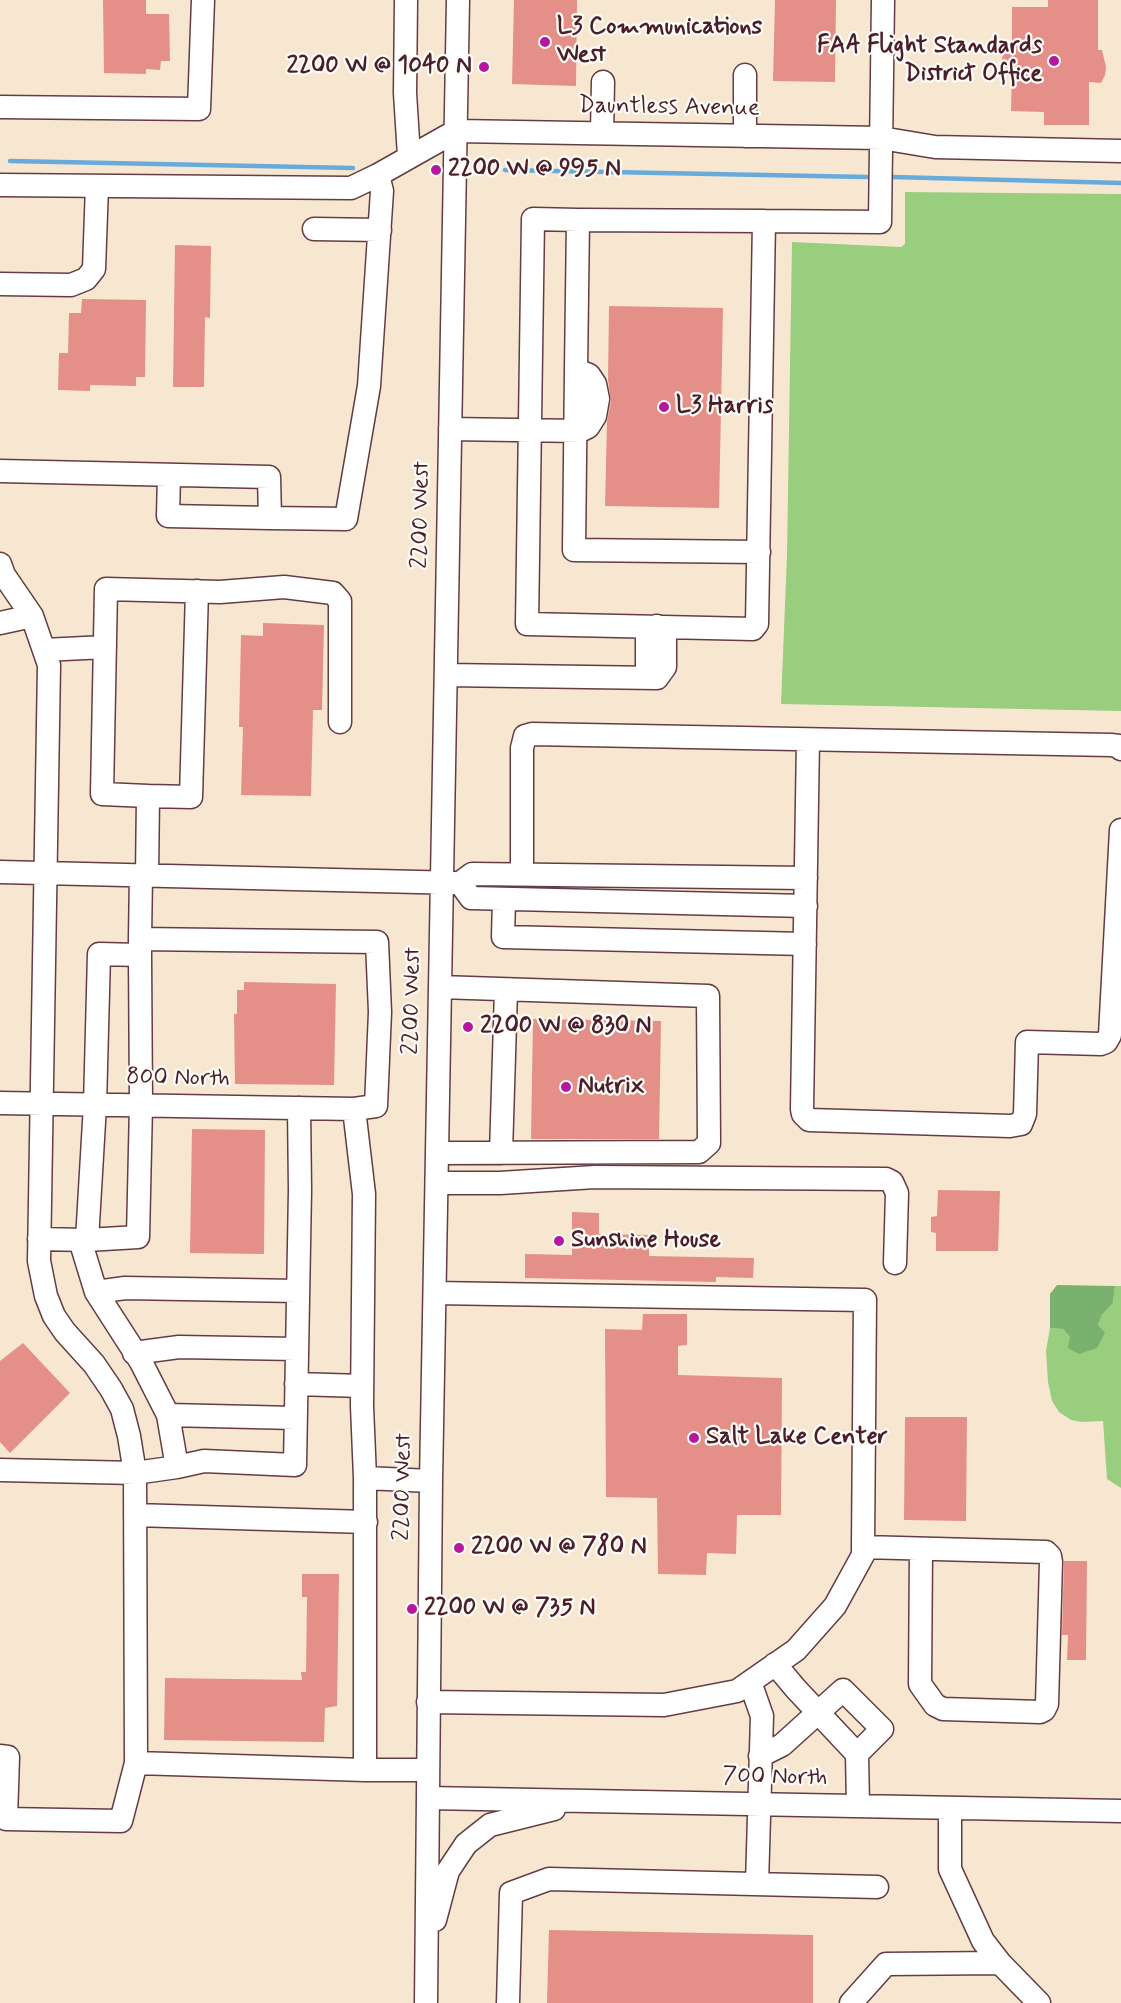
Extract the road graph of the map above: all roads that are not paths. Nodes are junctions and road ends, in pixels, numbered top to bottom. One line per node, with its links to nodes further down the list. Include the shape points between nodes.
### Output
1 (202, 0): 7 (street, via 199,109)
2 (406, 0): 13 (street)
3 (458, 0): 8 (street, 2200 West)
4 (883, 0): 11 (street)
5 (745, 75): 10 (street)
6 (603, 82): 9 (street)
7 (0, 107)
8 (456, 130): 9 (street, Dauntless Avenue); 13 (street); 22 (street, 2200 West)
9 (602, 133): 10 (street, Dauntless Avenue)
10 (745, 136): 11 (street, Dauntless Avenue)
11 (881, 138): 12 (street, Dauntless Avenue, via 935,147); 18 (street, via 880,222)
12 (1121, 152)
13 (409, 156): 14 (street)
14 (378, 175): 16 (street, via 351,188); 20 (street, via 382,191)
15 (0, 185): 16 (street)
16 (97, 186): 21 (street, via 94,269 86,279 71,285)
17 (578, 220): 18 (street); 23 (street, via 534,219); 24 (street, via 576,370 589,375 598,399 588,427)
18 (764, 221): 28 (street)
19 (314, 230): 20 (street)
20 (380, 230): 27 (street, via 369,386 346,519)
21 (0, 284)
22 (450, 429): 23 (street); 36 (street, 2200 West)
23 (529, 430): 24 (street); 33 (street, via 527,624)
24 (575, 431): 28 (street, via 574,550)
25 (0, 471): 26 (street)
26 (169, 475): 27 (street, via 269,477); 27 (street, via 168,516)
27 (270, 518)
28 (759, 552): 33 (street, via 758,624 753,629)
29 (0, 564): 31 (street)
30 (197, 591): 34 (street, via 106,589); 37 (street, via 284,587 333,593 340,601); 40 (street, via 191,797)
31 (32, 616): 32 (street); 35 (street)
32 (0, 624)
33 (657, 626): 36 (street, via 647,637 647,667 657,678)
34 (105, 647): 35 (street); 40 (street, via 102,794)
35 (44, 650): 43 (street, via 49,665)
36 (446, 675): 47 (street, 2200 West)
37 (340, 722)
38 (808, 740): 39 (street, via 1111,745); 44 (street, via 525,736); 46 (street)
39 (1121, 749)
40 (148, 796): 45 (street)
41 (1121, 830): 50 (street, via 1110,1035 1101,1044 1027,1042 1026,1114 1021,1124 809,1120 802,1109)
42 (0, 872): 43 (street)
43 (47, 874): 45 (street); 55 (street)
44 (522, 874): 46 (street); 47 (street, via 472,874)
45 (144, 875): 47 (street); 51 (street)
46 (806, 878): 49 (street)
47 (451, 882): 48 (street, via 471,898); 52 (street, 2200 West)
48 (504, 899): 49 (street); 50 (street, via 503,937)
49 (806, 906): 50 (street)
50 (805, 944)
51 (140, 947): 56 (street, via 99,954); 57 (street); 59 (street, via 377,942 380,1012 376,1106)
52 (440, 987): 53 (street); 60 (street, 2200 West)
53 (506, 990): 61 (street); 61 (street, via 708,996 709,1143 699,1152)
54 (0, 1103): 55 (street, 800 North)
55 (42, 1104): 56 (street, 800 North); 63 (street)
56 (95, 1105): 57 (street, 800 North); 64 (street)
57 (141, 1106): 58 (street, 800 North); 64 (street, via 138,1237)
58 (299, 1108): 59 (street, 800 North); 67 (street)
59 (354, 1109): 72 (street, via 364,1194)
60 (437, 1153): 61 (street); 62 (street, 2200 West)
61 (501, 1153)
62 (437, 1183): 65 (street, via 595,1177 886,1179 897,1193); 68 (street, 2200 West)
63 (39, 1239): 64 (street); 77 (street, via 39,1261 54,1316 94,1365 122,1409)
64 (84, 1240): 66 (street)
65 (895, 1263)
66 (96, 1292): 67 (street, via 125,1288); 70 (street)
67 (297, 1292): 69 (street)
68 (435, 1293): 79 (street, 2200 West); 82 (street, via 865,1300)
69 (296, 1349): 70 (street, via 179,1347); 71 (street)
70 (134, 1353): 73 (street)
71 (296, 1384): 72 (street); 74 (street)
72 (362, 1386): 78 (street)
73 (168, 1415): 74 (street); 75 (street)
74 (295, 1418): 75 (street, via 295,1465 204,1461)
75 (177, 1467): 77 (street)
76 (0, 1470): 77 (street)
77 (135, 1473): 80 (street)
78 (365, 1478): 79 (street); 81 (street)
79 (431, 1481): 86 (street, 2200 West)
80 (135, 1515): 81 (street); 91 (street)
81 (366, 1522): 92 (street)
82 (863, 1547): 83 (street); 84 (street, via 863,1555 835,1606 796,1650)
83 (921, 1549): 83 (street, via 1046,1552 1050,1556 1044,1710 943,1709 935,1705 920,1684)
84 (775, 1664): 85 (street); 87 (street)
85 (750, 1682): 86 (street, via 737,1691 664,1705); 90 (street, via 762,1716)
86 (428, 1702): 93 (street, 2200 West)
87 (819, 1714): 88 (street); 88 (street, via 843,1690 882,1729); 90 (street, via 782,1745)
88 (857, 1754): 97 (street)
89 (0, 1756): 91 (street, via 8,1757 6,1819 121,1821)
90 (760, 1756): 96 (street)
91 (136, 1763): 92 (street)
92 (365, 1770): 93 (street)
93 (428, 1770): 94 (street, 2200 West)
94 (428, 1798): 95 (street, 700 North); 102 (street, 2200 West)
95 (585, 1801): 96 (street, 700 North); 102 (street, via 490,1825 466,1844 448,1871)
96 (760, 1804): 97 (street, 700 North); 100 (street)
97 (858, 1806): 98 (street, 700 North)
98 (950, 1808): 99 (street, 700 North); 103 (street, via 950,1869 983,1941)
99 (1121, 1811)
100 (757, 1884): 101 (street); 105 (street, via 549,1879 511,1893)
101 (878, 1887)
102 (426, 1954): 104 (street, 2200 West)
103 (1000, 1963): 106 (street, via 886,1964); 107 (street)
104 (426, 2003)
105 (508, 2003)
106 (851, 2003)
107 (1039, 2003)

